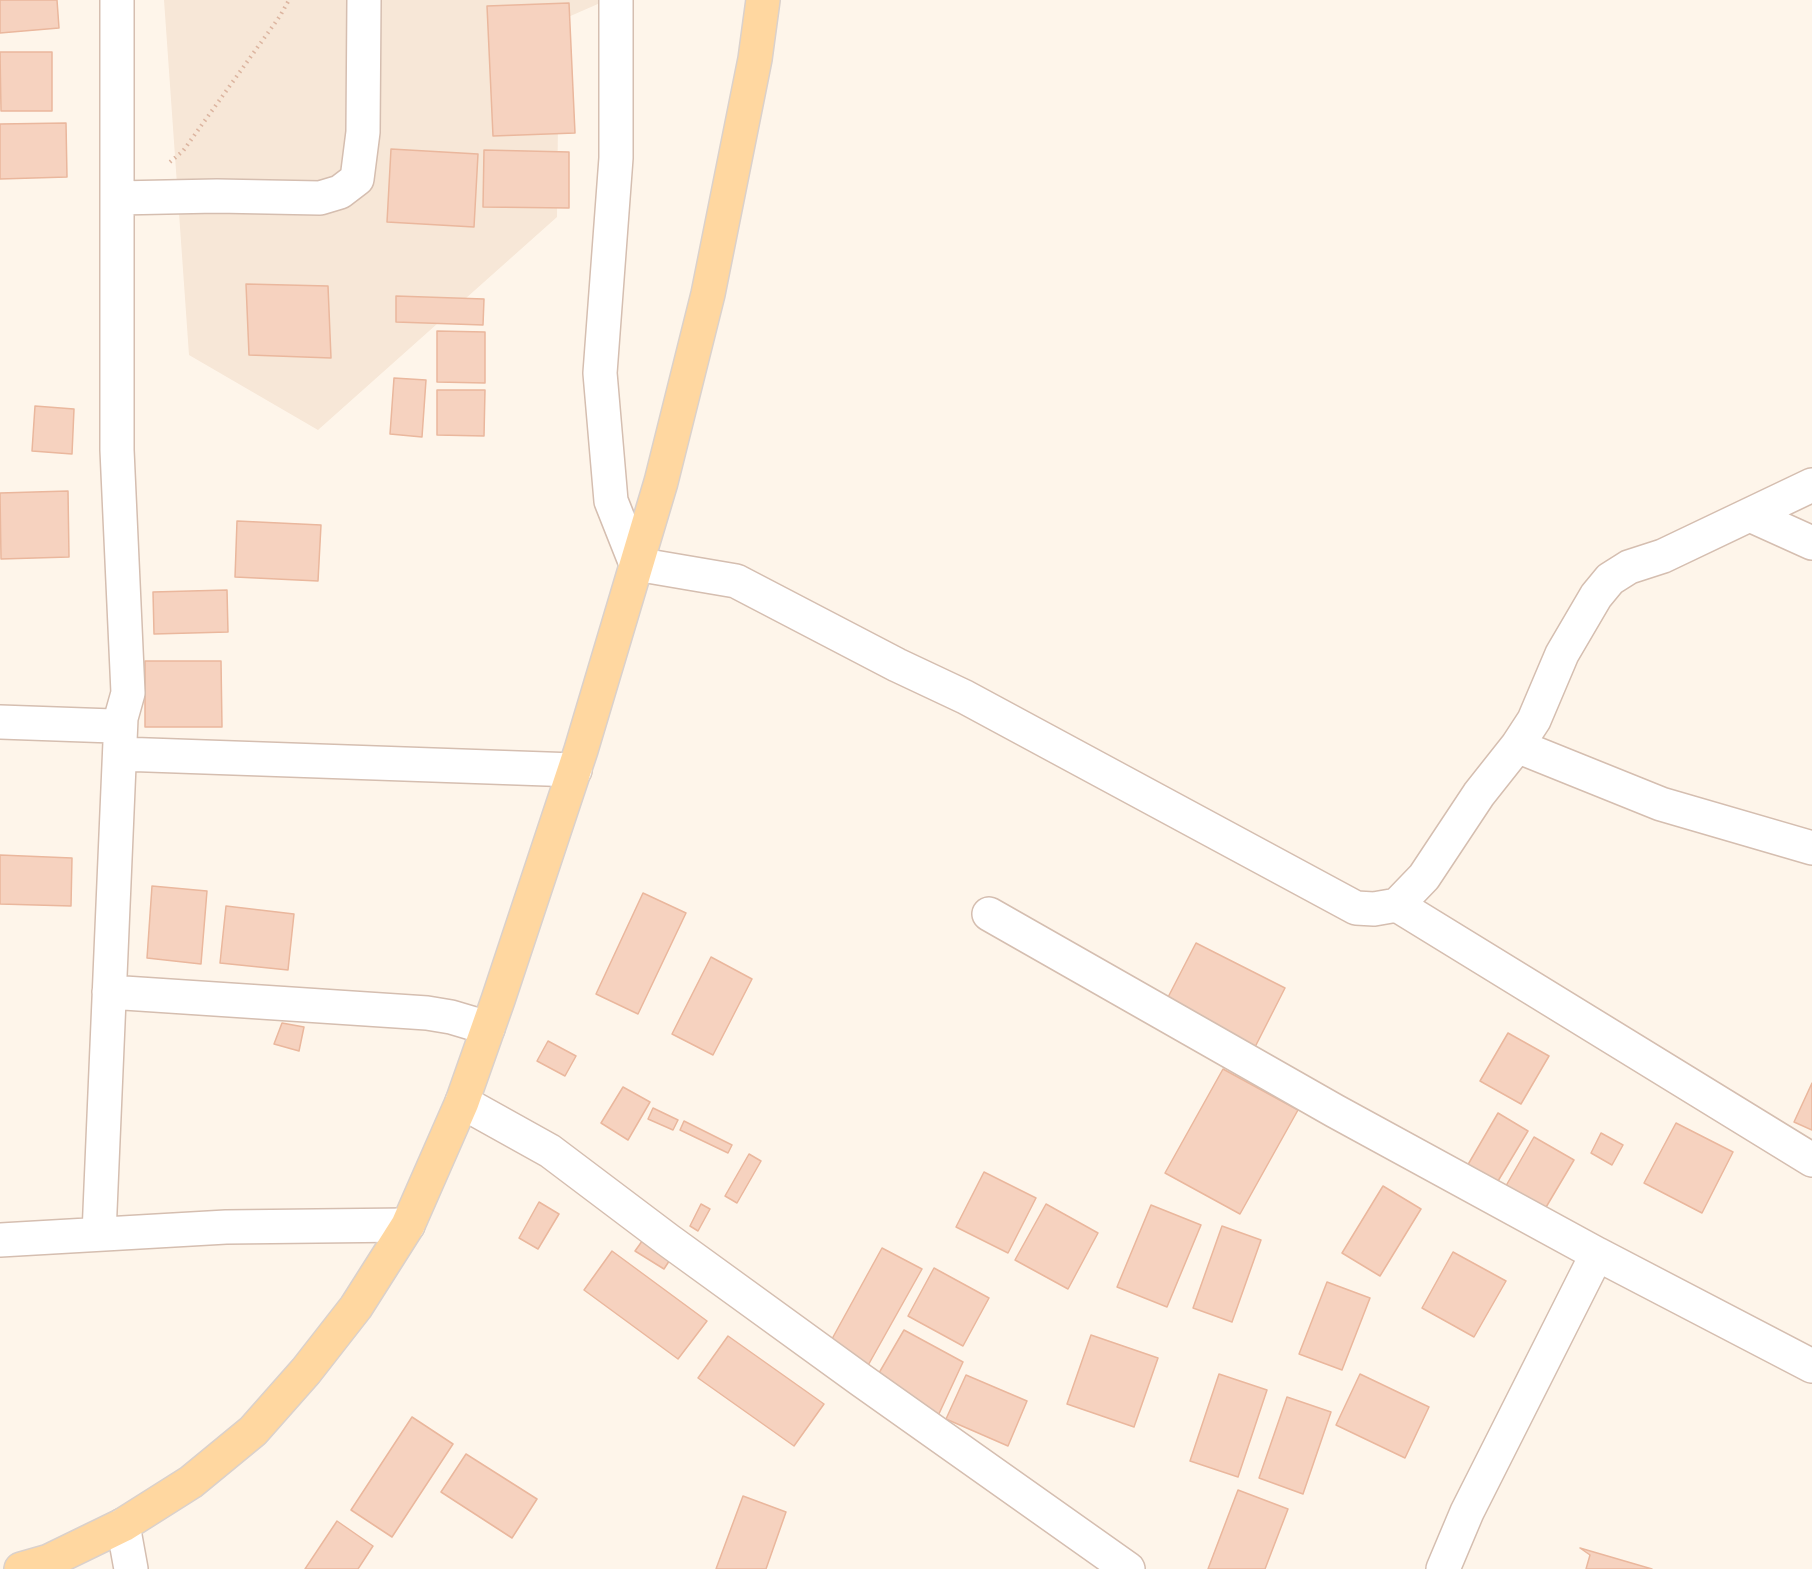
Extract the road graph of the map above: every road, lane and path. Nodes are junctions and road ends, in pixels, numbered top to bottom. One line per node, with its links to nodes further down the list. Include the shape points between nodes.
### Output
1 (117, 0): 6 (street)
2 (289, 0): 6 (path, via 183,151)
3 (364, 0): 6 (street, via 363,132 357,179 340,192 320,198)
4 (616, 0): 10 (street, via 616,158 600,373 611,501)
5 (763, 0): 10 (main road, via 708,294 661,482)
6 (123, 198): 11 (street, via 117,450 128,693)
7 (1812, 485): 8 (street)
8 (1750, 516): 9 (street); 13 (street, via 1663,556 1629,567 1610,579 1562,654 1534,720)
9 (1812, 543)
10 (636, 564): 15 (main road); 17 (street, via 735,581 965,697 1344,903 1374,909)
11 (121, 718): 12 (street, via 114,726); 14 (street)
12 (0, 722)
13 (1517, 746): 16 (street, via 1661,804); 17 (street, via 1479,794 1424,877)
14 (120, 754): 15 (street); 19 (street)
15 (575, 770): 20 (main road)
16 (1812, 848)
17 (1397, 905): 22 (street)
18 (989, 914): 26 (street, via 1335,1111)
19 (110, 992): 20 (street, via 427,1013); 24 (street)
20 (488, 1028): 21 (main road)
21 (462, 1102): 23 (main road); 31 (street, via 550,1152)
22 (1812, 1160)
23 (408, 1225): 24 (street, via 226,1227); 28 (main road, via 356,1307 253,1431 191,1482)
24 (99, 1234): 25 (street)
25 (0, 1239)
26 (1597, 1254): 27 (street); 32 (street, via 1467,1512)
27 (1812, 1366)
28 (123, 1526): 29 (main road, via 49,1561); 30 (street)
29 (21, 1569)
30 (131, 1569)
31 (1128, 1569)
32 (1443, 1569)

